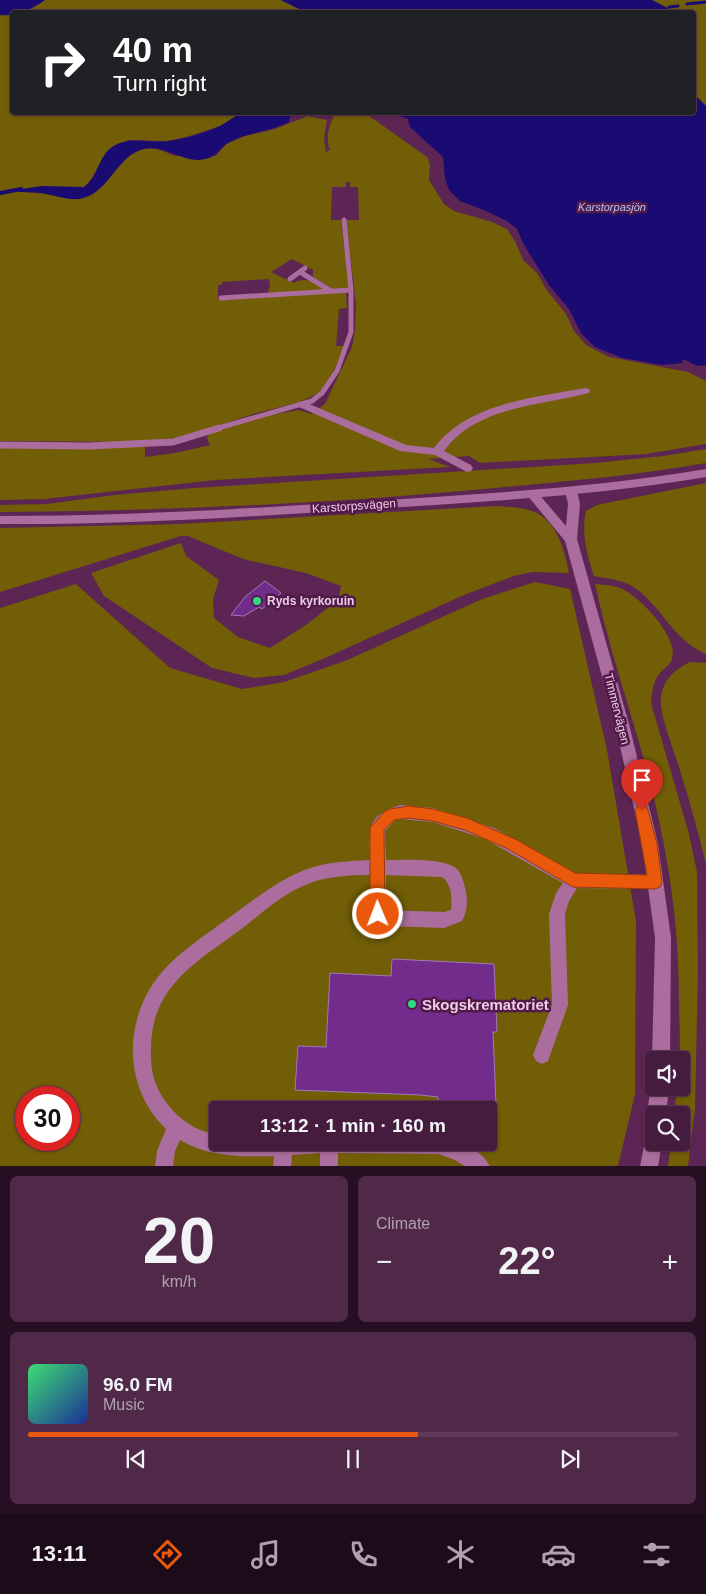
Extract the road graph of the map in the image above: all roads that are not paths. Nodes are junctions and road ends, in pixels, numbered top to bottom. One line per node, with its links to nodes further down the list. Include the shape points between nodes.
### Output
1 (344, 220): 5 (lane)
2 (306, 268): 3 (lane)
3 (300, 272): 4 (lane); 6 (lane)
4 (290, 279)
5 (351, 290): 6 (lane); 9 (lane, via 351,332 343,359 322,393)
6 (332, 291): 7 (lane)
7 (221, 298)
8 (585, 392): 11 (street, via 491,412 443,440)
9 (303, 405): 10 (lane, via 165,444); 11 (street, via 404,448)
10 (0, 444)
11 (438, 452): 12 (street)
12 (467, 468)
13 (706, 473): 14 (street, Karstorpsvägen)
14 (571, 491): 15 (street, Karstorpsvägen); 17 (street, Timmervägen, via 574,504)
15 (533, 495): 16 (street, Karstorpsvägen, via 167,518); 17 (street, Timmervägen)
16 (0, 520)
17 (571, 539): 20 (street, Timmervägen, via 622,724 650,844)
18 (378, 867): 18 (street, via 442,869 451,873 459,900 457,915 444,920 385,918 378,914); 19 (street, via 377,828 390,815 409,812 433,815 489,833); 23 (street, via 336,870 297,881 202,946 168,979 152,1001 141,1059 150,1095)
19 (573, 880): 20 (street); 22 (street, via 557,914 560,1005)
20 (655, 882): 21 (street, Timmervägen, via 663,938)
21 (661, 1051)
22 (542, 1054)
23 (177, 1126): 24 (street, via 192,1138); 29 (street, via 166,1151)
24 (209, 1142)
25 (283, 1151): 30 (street)
26 (329, 1151): 31 (street)
27 (457, 1151): 32 (street)
28 (652, 1151): 33 (street)
29 (164, 1166)
30 (282, 1166)
31 (329, 1166)
32 (481, 1166)
33 (649, 1166)

